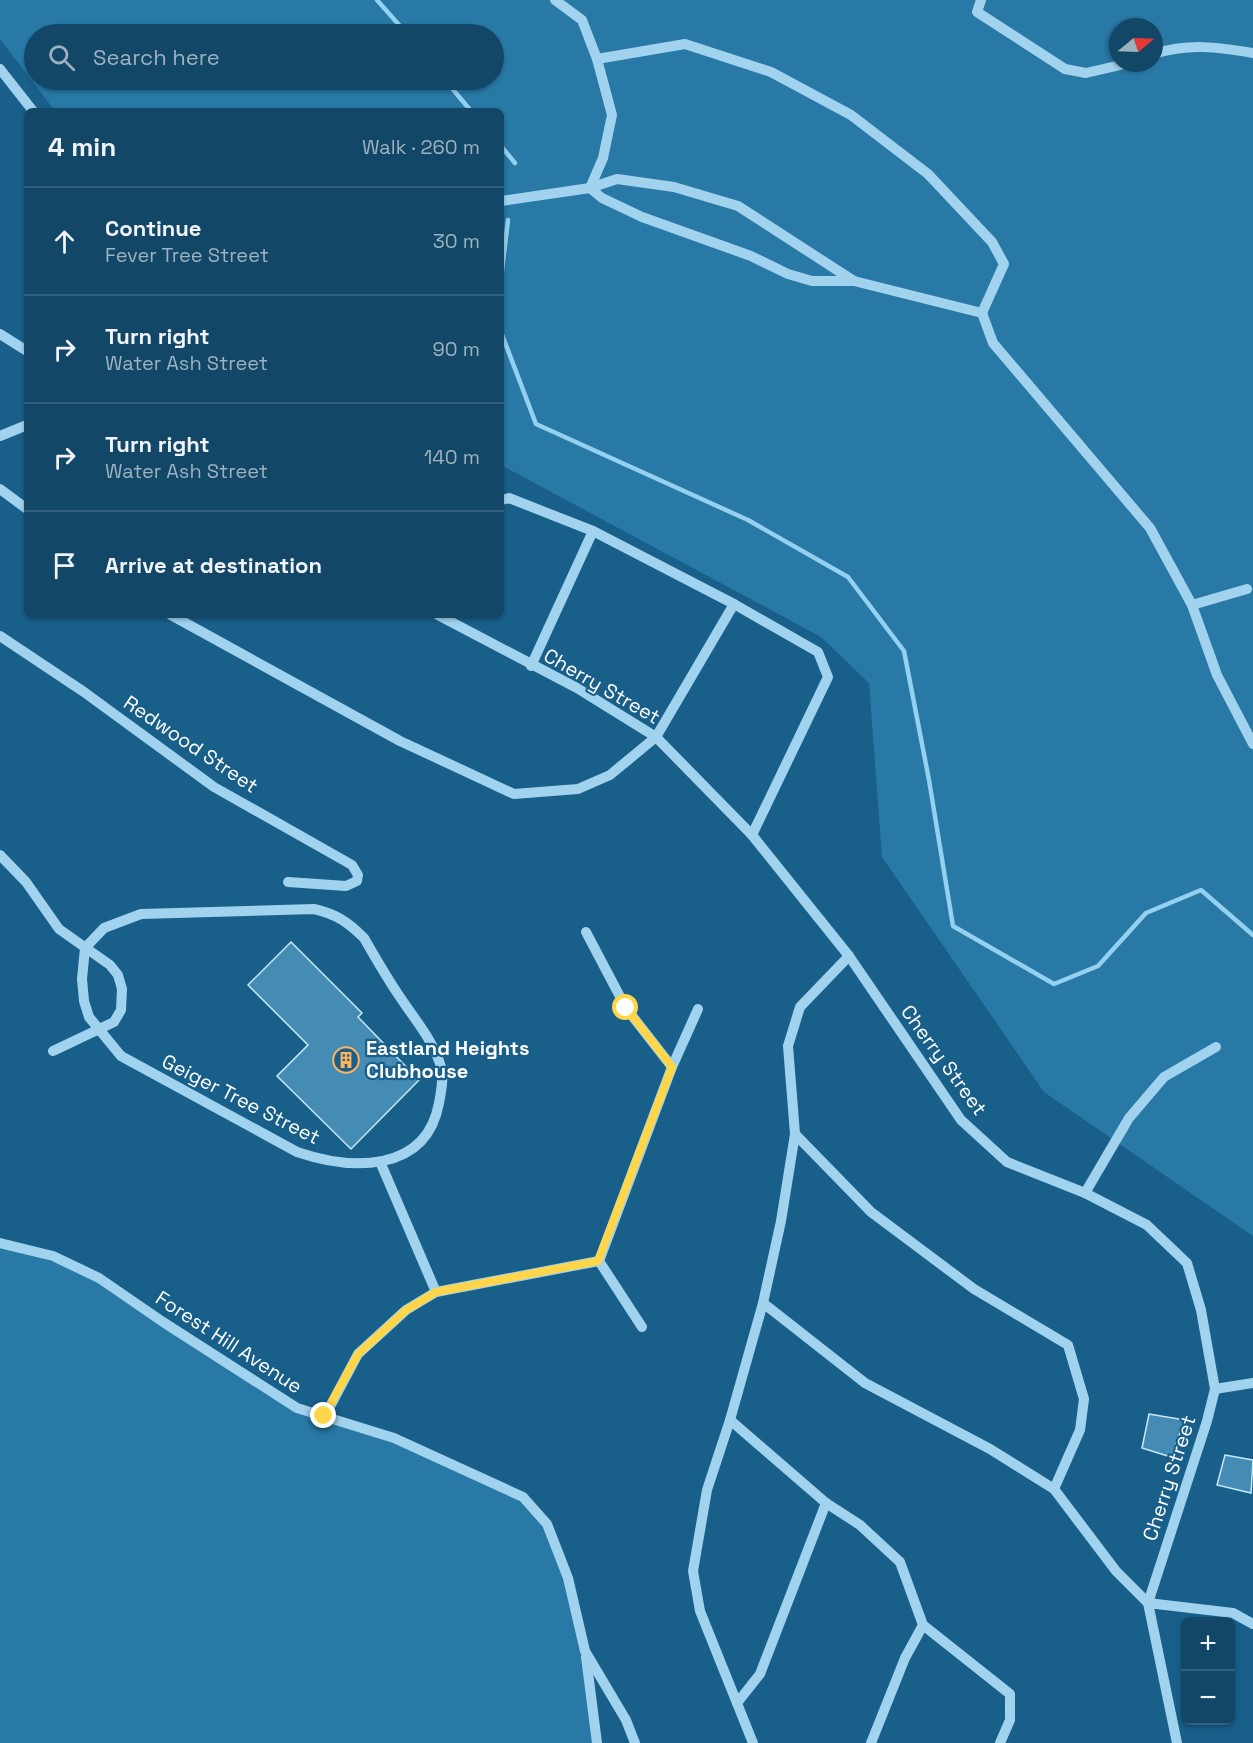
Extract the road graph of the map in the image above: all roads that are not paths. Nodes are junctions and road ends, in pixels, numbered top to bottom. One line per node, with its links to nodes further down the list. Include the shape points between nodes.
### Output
1 (555, 0): 5 (street, via 582,20)
2 (981, 0): 6 (street, via 977,12 1065,69 1086,73)
3 (1163, 51): 4 (street, via 1207,46)
4 (1253, 53)
5 (597, 59): 9 (street, via 612,115 603,158); 12 (street, via 685,44 771,72 850,115 928,174 992,242 1004,264)
6 (1109, 68)
7 (0, 69): 8 (street)
8 (31, 108)
9 (590, 188): 10 (street); 11 (street, via 642,217 751,256 788,274 812,280); 11 (street, via 617,179 640,181 738,206)
10 (504, 201)
11 (854, 281): 12 (street)
12 (982, 313): 23 (street, via 993,343 1150,528)
13 (0, 334): 14 (street)
14 (24, 349)
15 (24, 426): 16 (street)
16 (0, 436)
17 (0, 489): 19 (street)
18 (504, 499): 20 (street)
19 (24, 507)
20 (593, 531): 22 (street); 27 (street)
21 (1247, 589): 23 (street)
22 (734, 604): 28 (street); 30 (street, via 818,652 828,677)
23 (1192, 605): 29 (street, via 1217,675)
24 (176, 618): 28 (street, via 400,741 514,794 578,789 610,775)
25 (443, 618): 27 (street, Cherry Street)
26 (0, 636): 32 (street, Redwood Street, via 214,787 352,865 358,875 357,881 346,886)
27 (531, 666): 28 (street, Cherry Street, via 577,688)
28 (656, 737): 30 (street, Cherry Street)
29 (1253, 744)
30 (752, 835): 35 (street, Cherry Street)
31 (0, 855): 34 (street, via 26,882 59,929)
32 (288, 882)
33 (586, 932): 40 (street, via 626,1008)
34 (85, 948): 37 (street, Geiger Tree Street, via 84,1001 89,1017); 37 (street, via 110,965 122,989 122,1010 114,1022); 42 (street, Geiger Tree Street, via 104,928 141,914 314,909 332,913 348,923 364,938 433,1047 442,1069 437,1114 424,1137)
35 (849, 956): 41 (street, via 800,1006 788,1046); 43 (street, Cherry Street, via 961,1120 1007,1162)
36 (698, 1009): 40 (street)
37 (100, 1029): 39 (street); 42 (street, Geiger Tree Street, via 121,1056 297,1152 340,1163)
38 (1216, 1047): 43 (street, via 1164,1077 1130,1118)
39 (53, 1052)
40 (672, 1067): 45 (street)
41 (795, 1134): 47 (street); 53 (street, via 871,1212 974,1289 1068,1345 1084,1399 1080,1430)
42 (381, 1164): 46 (street)
43 (1085, 1193): 50 (street, Cherry Street, via 1147,1225 1187,1263 1202,1310)
44 (0, 1243): 51 (street, Forest Hill Avenue, via 52,1256 99,1278 297,1408)
45 (598, 1261): 46 (street); 48 (street)
46 (436, 1292): 51 (street, via 406,1310 358,1354)
47 (763, 1303): 52 (street); 53 (street, via 864,1383 990,1449)
48 (642, 1327)
49 (1253, 1383): 50 (street)
50 (1215, 1389): 55 (street, Cherry Street)
51 (324, 1416): 58 (street, Forest Hill Avenue, via 394,1438 523,1497 547,1524 568,1578)
52 (730, 1420): 54 (street); 59 (street, via 707,1490 693,1571 700,1611)
53 (1054, 1489): 55 (street, via 1116,1571)
54 (826, 1503): 57 (street, via 860,1525 900,1562); 59 (street, via 760,1674)
55 (1148, 1603): 56 (street, via 1233,1613); 65 (street, Cherry Street)
56 (1253, 1624)
57 (923, 1625): 63 (street, via 905,1658); 64 (street, via 1010,1694 1010,1720)
58 (585, 1651): 60 (street); 61 (street, Forest Hill Avenue, via 626,1720)
59 (737, 1703): 62 (street)
60 (597, 1743)
61 (635, 1743)
62 (753, 1743)
63 (871, 1743)
64 (1000, 1743)
65 (1177, 1743)

